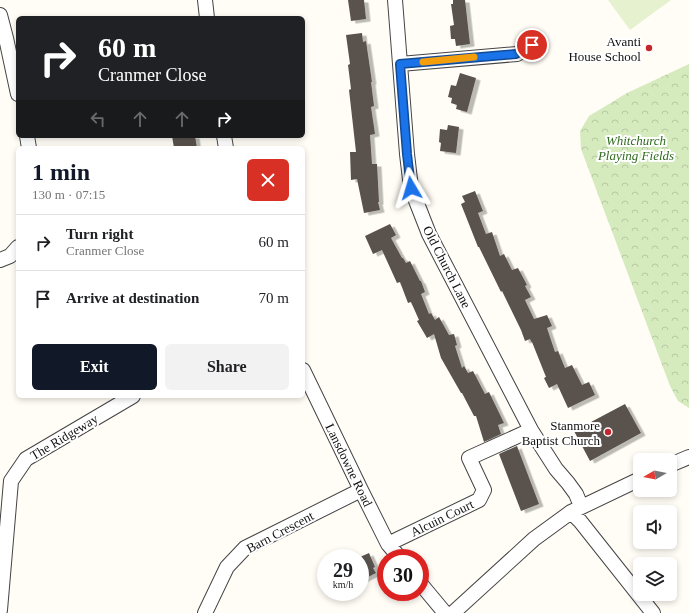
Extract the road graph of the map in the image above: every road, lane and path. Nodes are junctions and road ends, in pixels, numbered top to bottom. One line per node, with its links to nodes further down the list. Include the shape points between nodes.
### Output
1 (205, 0): 4 (street)
2 (395, 0): 6 (street, Old Church Lane)
3 (0, 15): 7 (street)
4 (207, 16)
5 (532, 45): 6 (street, via 516,54)
6 (400, 64): 12 (street, Old Church Lane, via 411,188 429,234)
7 (16, 85)
8 (16, 249): 9 (street, via 10,256)
9 (0, 260)
10 (305, 374): 16 (street, Lansdowne Road)
11 (130, 398): 21 (street, The Ridgeway, via 26,459 11,481)
12 (531, 430): 17 (street, Old Church Lane, via 576,494); 18 (street, Alcuin Court, via 468,458 484,490 479,500)
13 (689, 457): 14 (street)
14 (677, 462)
15 (633, 482): 17 (street)
16 (361, 490): 18 (street, Lansdowne Road); 22 (street, Barn Crescent, via 245,548 227,568)
17 (576, 509): 24 (street, via 534,539); 25 (street, Old Church Lane, via 580,521)
18 (388, 544): 19 (street, Lansdowne Road)
19 (392, 549)
20 (429, 594): 23 (street)
21 (0, 610)
22 (205, 613)
23 (445, 613)
24 (453, 613)
25 (654, 613)

